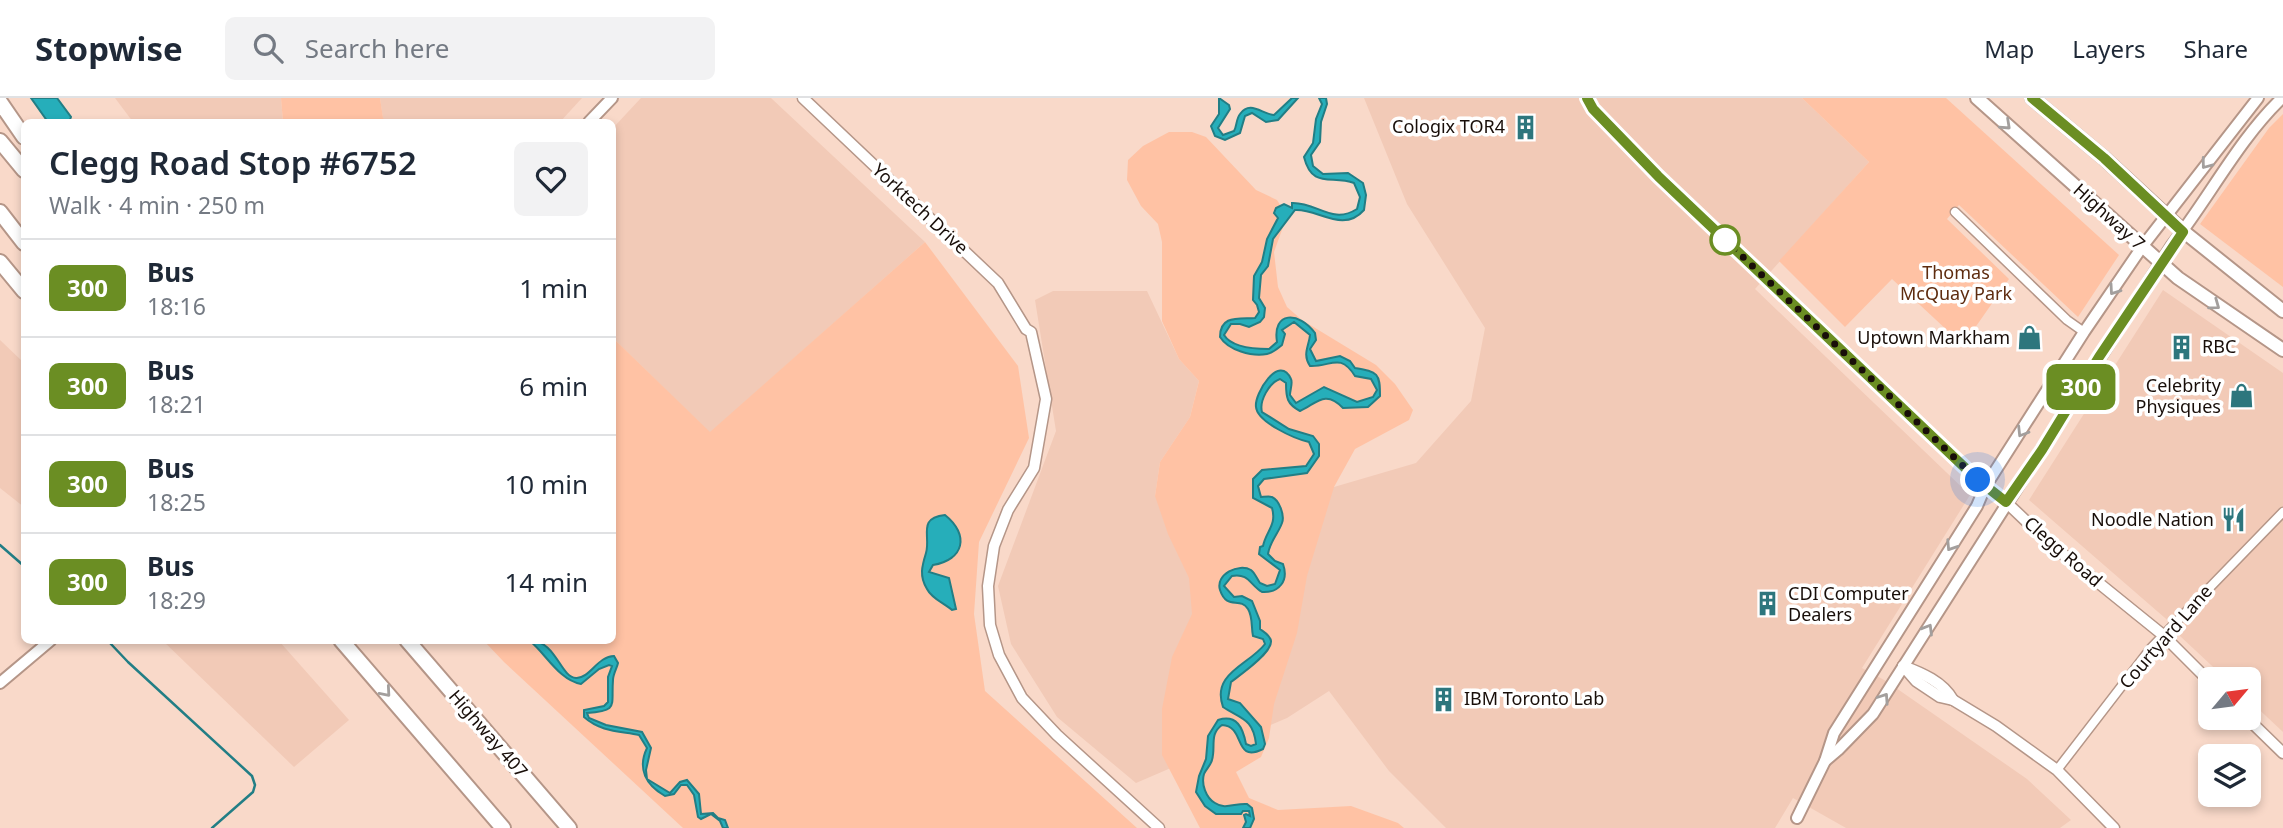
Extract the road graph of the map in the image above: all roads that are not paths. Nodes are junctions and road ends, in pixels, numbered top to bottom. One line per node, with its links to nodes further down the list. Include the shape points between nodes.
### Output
1 (612, 98): 9 (main road)
2 (803, 98): 45 (street, Yorktech Drive, via 998,283 1026,329 1046,399 1034,468 1008,510 994,546 988,586 990,625 999,655 1022,698)
3 (1587, 98): 25 (street, Clegg Road, via 1658,176)
4 (1977, 98): 18 (main road, Highway 7, one-way to 18)
5 (2032, 98): 15 (main road)
6 (2258, 98): 15 (main road, one-way to 15)
7 (2282, 98): 16 (main road)
8 (0, 102): 10 (highway)
9 (592, 119)
10 (21, 133)
11 (0, 141): 12 (highway)
12 (21, 166)
13 (0, 212): 17 (highway)
14 (1955, 212): 23 (street)
15 (2167, 215): 16 (main road); 18 (main road)
16 (2183, 232): 20 (main road); 22 (main road)
17 (21, 239)
18 (2143, 247): 20 (main road, Highway 7); 23 (main road, one-way to 23)
19 (0, 262): 21 (highway)
20 (2161, 263): 24 (main road, Highway 7, one-way to 24); 26 (main road)
21 (21, 287)
22 (2283, 311)
23 (2084, 332): 25 (main road, one-way to 25)
24 (2283, 350)
25 (1985, 487): 26 (street, Clegg Road); 32 (main road, one-way to 32)
26 (2006, 502): 28 (street, Clegg Road); 33 (main road, one-way to 26)
27 (2283, 512): 28 (street, Courtyard Lane)
28 (2163, 635): 34 (street, Clegg Road); 41 (street, Courtyard Lane)
29 (46, 644): 35 (main road)
30 (344, 644): 43 (highway, one-way to 43)
31 (410, 644): 44 (highway, Highway 407)
32 (1886, 653): 33 (main road); 36 (main road)
33 (1903, 666): 37 (main road, one-way to 33); 41 (street, via 1932,692 1996,726)
34 (2198, 670)
35 (0, 683)
36 (1845, 715): 37 (main road); 40 (main road)
37 (1863, 725): 40 (main road)
38 (2259, 730): 39 (street)
39 (2283, 753)
40 (1825, 761): 42 (main road)
41 (2057, 770): 46 (street)
42 (1794, 823)
43 (503, 828)
44 (569, 828)
45 (1160, 828)
46 (2114, 828)

